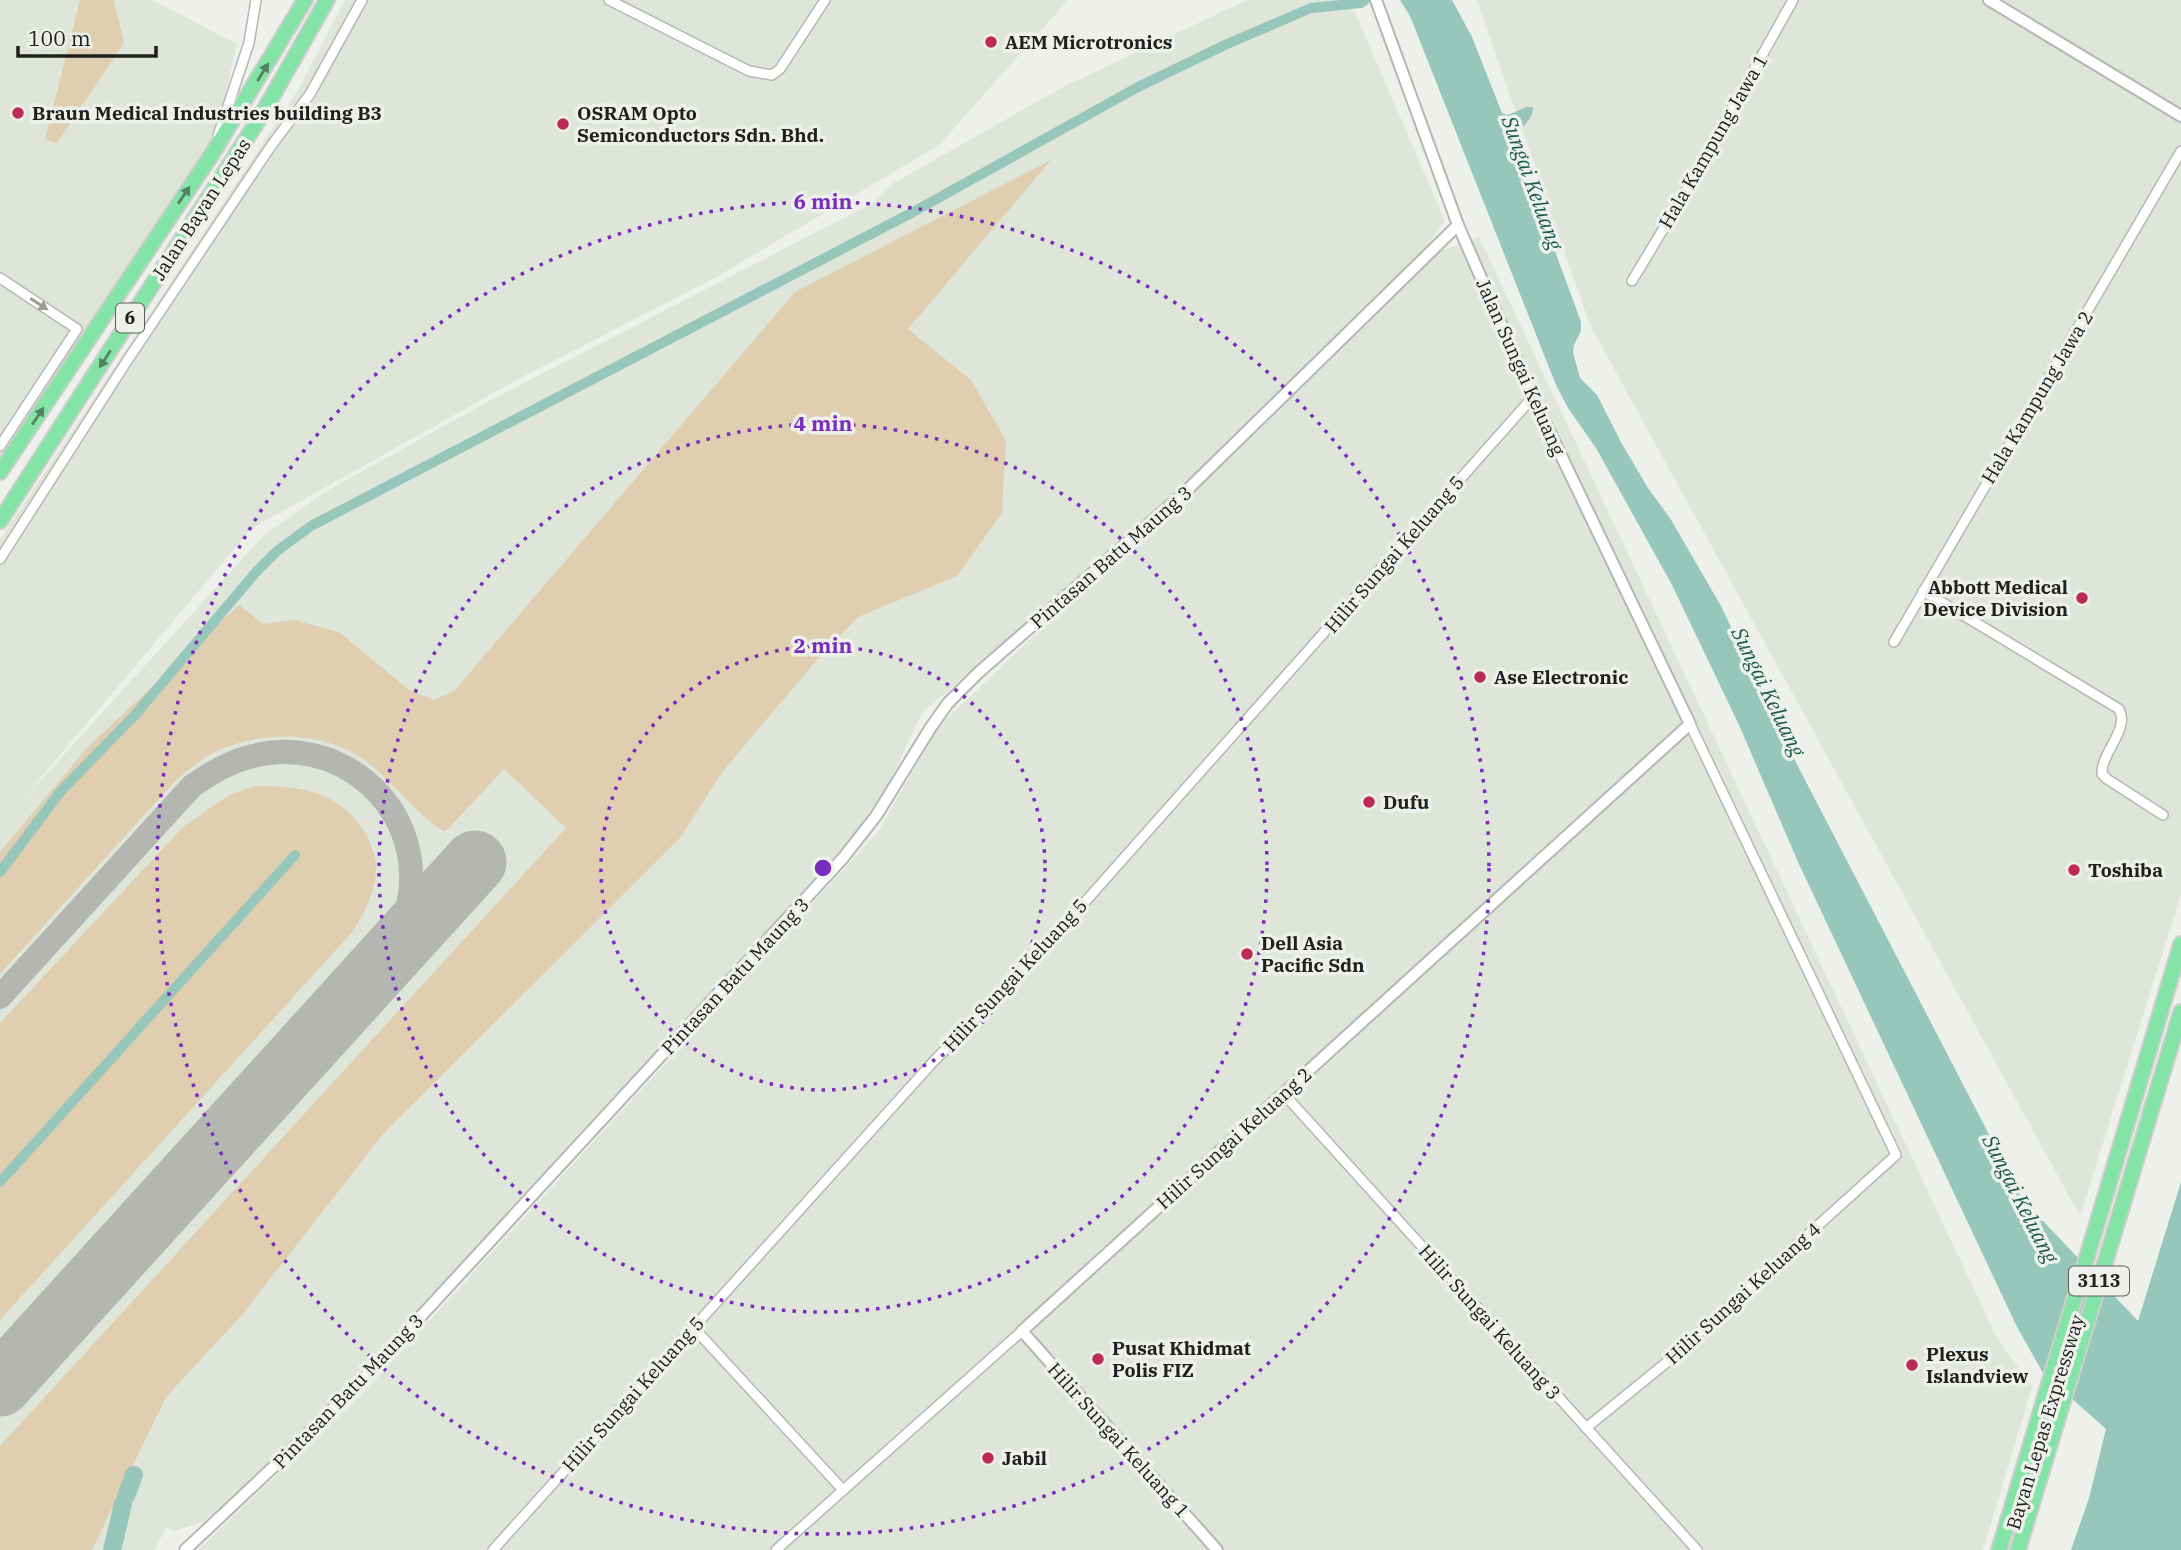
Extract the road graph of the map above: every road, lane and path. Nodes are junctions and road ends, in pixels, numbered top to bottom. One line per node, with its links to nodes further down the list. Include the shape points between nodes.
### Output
1 (256, 0): 11 (street, via 249,43)
2 (305, 0): 11 (highway, Jalan Bayan Lepas / 6, one-way to 2)
3 (327, 0): 19 (highway, Jalan Bayan Lepas / 6, one-way to 19, via 261,116)
4 (362, 0): 20 (street, via 310,94 127,361)
5 (609, 0): 6 (street, via 749,71 772,75)
6 (825, 0)
7 (1793, 0): 15 (street, Hala Kampung Jawa 1)
8 (1989, 0): 10 (street)
9 (1378, 3): 13 (street, Jalan Sungai Keluang)
10 (2181, 116)
11 (214, 151): 18 (highway, Jalan Bayan Lepas / 6, one-way to 11)
12 (2181, 152): 21 (street, Hala Kampung Jawa 2)
13 (1458, 225): 16 (street, Jalan Sungai Keluang); 34 (street, Pintasan Batu Maung 3, via 1183,494 948,703 877,816 808,896 365,1377)
14 (0, 278): 17 (street, one-way to 17, via 77,330)
15 (1632, 281)
16 (1533, 397): 23 (street, Jalan Sungai Keluang); 30 (street, Hilir Sungai Keluang 5, via 1045,947 933,1062)
17 (0, 446)
18 (0, 472)
19 (0, 521)
20 (0, 559)
21 (1923, 590): 22 (street, Hala Kampung Jawa 2); 24 (street, via 2119,709 2122,721 2103,761 2102,774)
22 (1894, 642)
23 (1690, 724): 29 (street, Hilir Sungai Keluang 2); 32 (street, Hilir Sungai Keluang 4, via 1896,1155 1667,1362)
24 (2163, 815)
25 (2181, 944): 39 (highway, 3113)
26 (2181, 971): 40 (highway, Bayan Lepas Expressway / 3113)
27 (2181, 1012): 41 (highway, Bayan Lepas Expressway / 3113)
28 (2181, 1043): 42 (highway, 3113)
29 (1283, 1093): 31 (street, Hilir Sungai Keluang 2); 32 (street, Hilir Sungai Keluang 3)
30 (693, 1327): 33 (street); 35 (street, Hilir Sungai Keluang 5)
31 (1022, 1331): 33 (street, Hilir Sungai Keluang 2); 37 (street, Hilir Sungai Keluang 1)
32 (1586, 1428): 38 (street, Hilir Sungai Keluang 3)
33 (843, 1490): 36 (street, Hilir Sungai Keluang 2)
34 (185, 1550)
35 (493, 1550)
36 (776, 1550)
37 (1217, 1550)
38 (1697, 1550)
39 (1999, 1550)
40 (2006, 1550)
41 (2018, 1550)
42 (2026, 1550)

